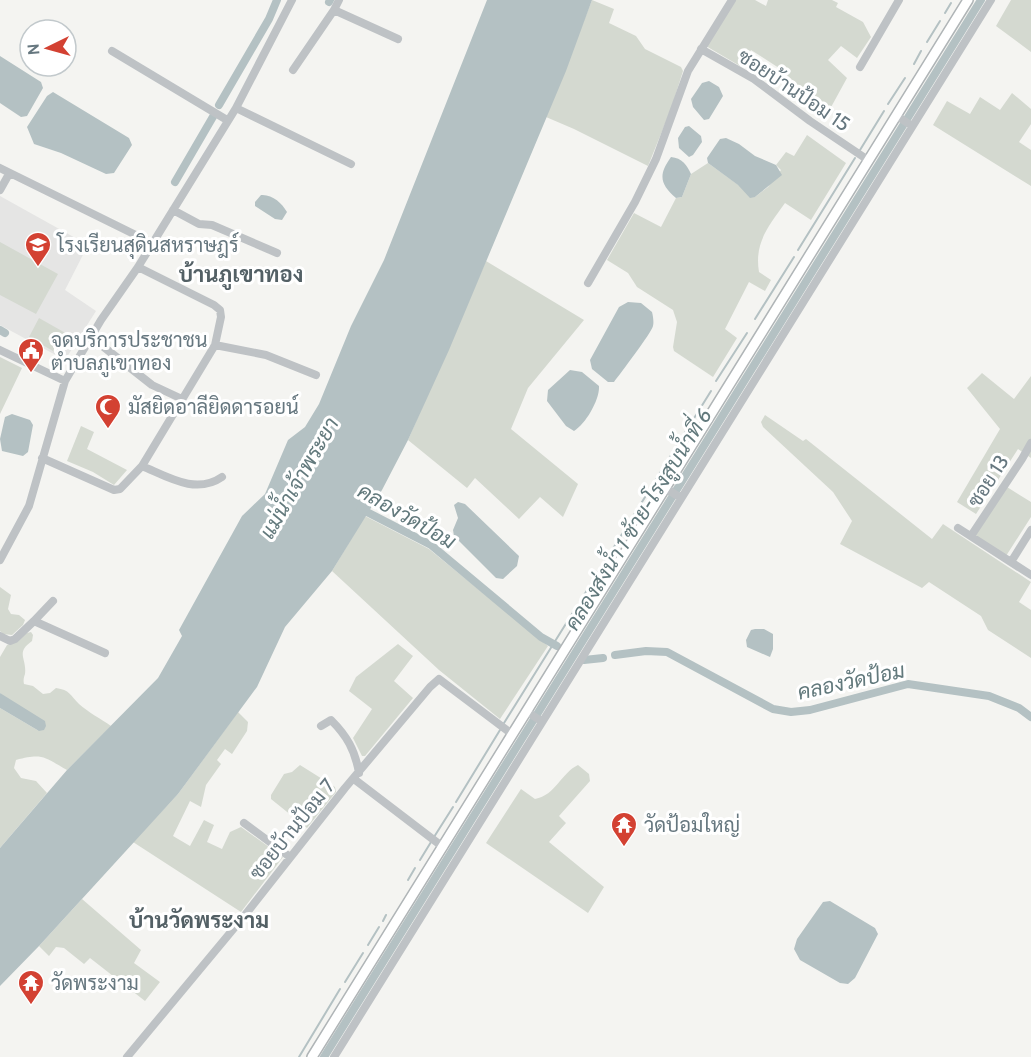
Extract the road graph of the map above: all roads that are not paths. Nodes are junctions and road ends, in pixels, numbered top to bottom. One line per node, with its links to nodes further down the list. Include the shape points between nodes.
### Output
1 (292, 0): 13 (street)
2 (339, 0): 7 (street)
3 (732, 0): 9 (street)
4 (899, 0): 11 (street)
5 (969, 0): 15 (main road)
6 (991, 0): 15 (street)
7 (334, 10): 8 (street); 12 (street)
8 (398, 39)
9 (701, 49): 16 (street, ซอยบ้านป้อม 15, via 754,79); 25 (street, via 688,71 656,159)
10 (112, 51): 14 (street)
11 (860, 67)
12 (293, 70)
13 (236, 108): 14 (street); 17 (street)
14 (227, 120): 21 (street)
15 (904, 121): 16 (main road); 37 (street)
16 (868, 160): 36 (main road)
17 (351, 164)
18 (0, 168): 19 (street)
19 (9, 174): 20 (street); 22 (street)
20 (0, 190)
21 (173, 210): 22 (street); 23 (street, via 199,224 212,225)
22 (152, 243): 24 (street)
23 (277, 253)
24 (138, 267): 26 (street); 27 (street, via 220,310)
25 (588, 282)
26 (91, 337): 30 (street); 31 (street, via 152,385)
27 (215, 345): 29 (street, via 266,355); 31 (street)
28 (0, 350): 30 (street)
29 (316, 375)
30 (65, 381): 33 (street)
31 (182, 399): 34 (street)
32 (1031, 442): 40 (street, ซอย 13)
33 (42, 458): 34 (street, via 114,490 120,489); 41 (street, via 28,506)
34 (142, 466): 35 (street, via 194,486 214,483)
35 (222, 477)
36 (668, 489): 37 (street); 48 (main road)
37 (679, 497): 48 (street)
38 (958, 528): 40 (street)
39 (1031, 530): 42 (street)
40 (971, 536): 42 (street)
41 (0, 560)
42 (1011, 562): 43 (street)
43 (1031, 575)
44 (52, 601): 45 (street)
45 (34, 621): 46 (street, via 15,639); 47 (street)
46 (0, 636)
47 (105, 653)
48 (534, 716): 50 (main road); 57 (street)
49 (321, 726): 51 (street, via 331,720 347,737 356,758)
50 (512, 734): 51 (street, ซอยบ้านป้อม 7, via 439,679); 53 (main road)
51 (356, 776): 53 (street); 54 (street, ซอยบ้านป้อม 7)
52 (243, 823): 54 (street)
53 (443, 847): 56 (main road)
54 (290, 857): 55 (street, ซอยบ้านป้อม 7)
55 (127, 1057)
56 (312, 1057)
57 (334, 1057)

